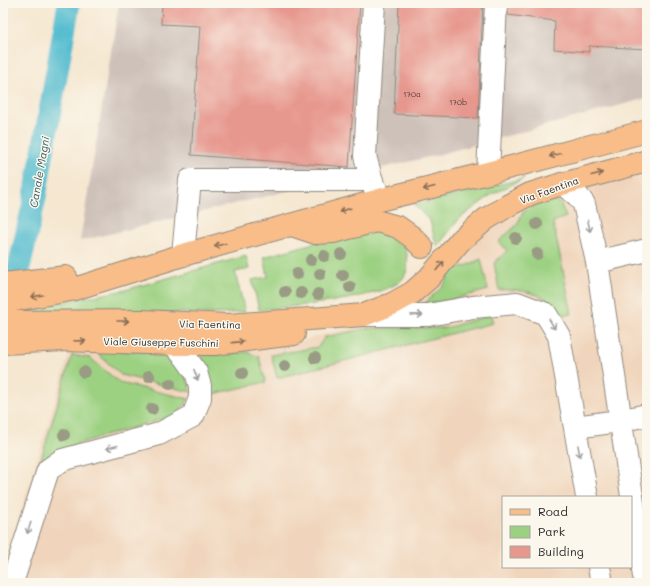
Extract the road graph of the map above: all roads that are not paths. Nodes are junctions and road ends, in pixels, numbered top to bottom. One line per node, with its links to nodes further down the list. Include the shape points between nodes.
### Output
1 (374, 3): 6 (lane, via 364,156)
2 (496, 3): 5 (lane)
3 (647, 131): 5 (main road, one-way to 5)
4 (647, 161): 7 (main road, Via Faentina, one-way to 4)
5 (488, 173): 8 (main road, one-way to 8)
6 (372, 180): 8 (lane); 12 (lane, via 190,180)
7 (562, 184): 13 (lane, one-way to 13, via 584,204); 16 (main road, Via Faentina, one-way to 7, via 429,278 460,241 486,219 530,194)
8 (383, 199): 9 (main road, one-way to 9); 10 (main road, via 407,217)
9 (292, 225): 10 (main road, via 316,233 333,232 376,221 398,227); 12 (main road, one-way to 12)
10 (422, 247): 16 (main road, via 423,262)
11 (647, 250): 13 (lane)
12 (183, 255): 15 (main road)
13 (597, 262): 24 (lane)
14 (3, 284): 15 (main road)
15 (70, 284): 17 (main road, one-way to 17)
16 (412, 293): 18 (main road, Via Faentina)
17 (3, 302)
18 (364, 315): 20 (main road, Via Faentina, one-way to 18, via 142,321 228,325); 22 (main road, Viale Giuseppe Fuschini, one-way to 18, via 214,344 302,333 341,324); 25 (lane, one-way to 25, via 428,315 517,303 546,314 559,336)
19 (3, 322): 20 (main road, Via Faentina)
20 (42, 331): 21 (main road, Viale Giuseppe Fuschini); 22 (main road, Viale Giuseppe Fuschini, one-way to 22, via 66,340)
21 (3, 343)
22 (173, 344): 30 (lane, one-way to 30, via 196,372 200,386 200,398 192,416 160,434 62,460 48,470)
23 (647, 415): 24 (lane)
24 (619, 421): 25 (lane); 27 (lane)
25 (575, 427): 26 (lane, one-way to 26)
26 (587, 496)
27 (631, 496)
28 (632, 505): 32 (lane)
29 (599, 568): 31 (lane)
30 (12, 583)
31 (602, 583)
32 (644, 583)

